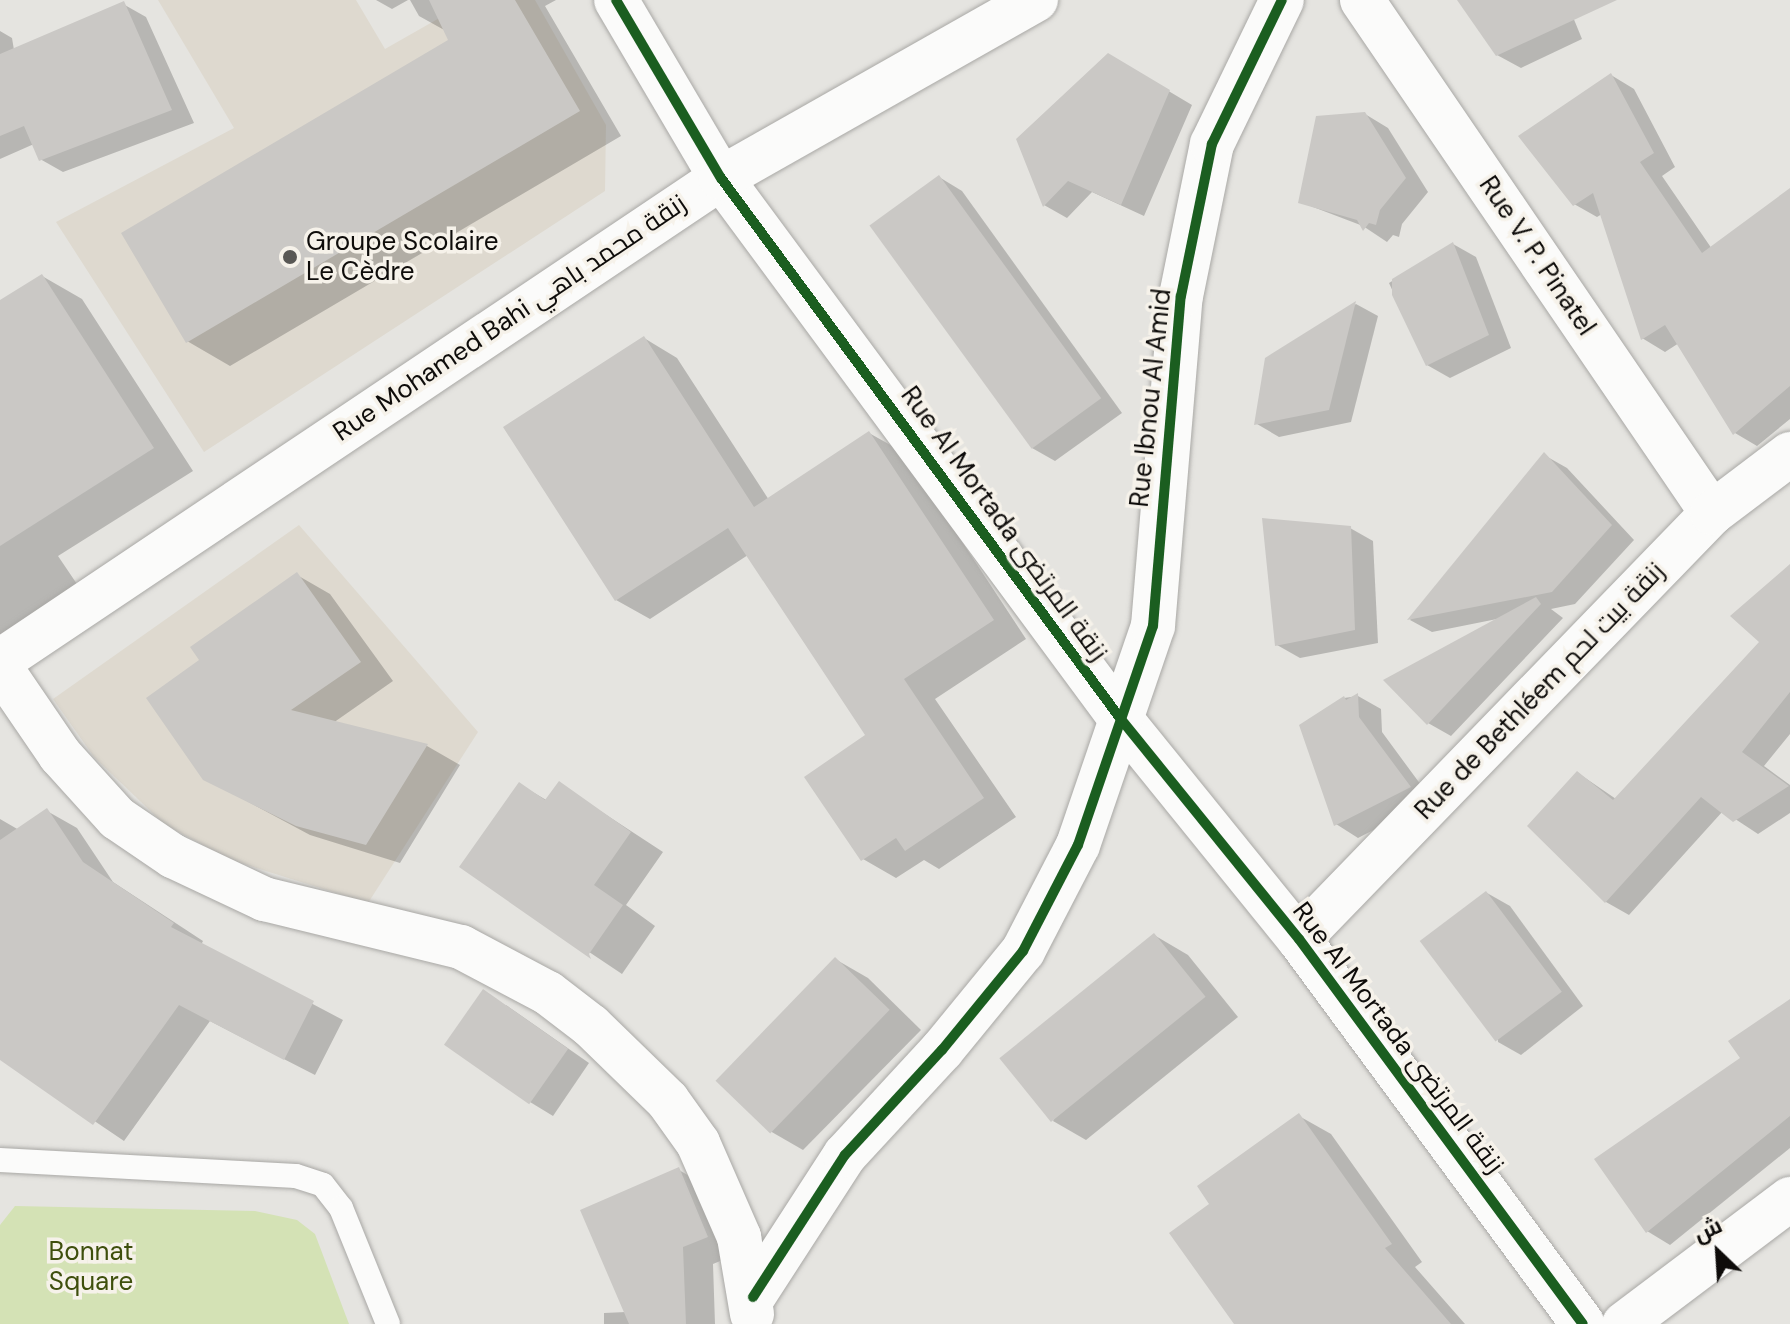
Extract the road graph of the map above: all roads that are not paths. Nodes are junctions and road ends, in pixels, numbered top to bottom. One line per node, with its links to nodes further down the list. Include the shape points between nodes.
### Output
1 (616, 0): 5 (street, Rue Al Mortada زنقة المرتضى)
2 (1036, 0): 5 (street, Rue Mohamed Bahi زنقة محمد باهي)
3 (1282, 0): 9 (street, Rue Ibnou Al Amid, via 1212,144 1181,296 1153,626)
4 (1362, 0): 7 (street, Rue V. P. Pinatel)
5 (721, 178): 8 (street, Rue Mohamed Bahi زنقة محمد باهي); 9 (street, Rue Al Mortada زنقة المرتضى)
6 (1790, 454): 7 (street, Rue de Bethléem زنقة بيت لحم)
7 (1712, 513): 10 (street, Rue de Bethléem زنقة بيت لحم)
8 (0, 664): 13 (street, via 79,776 117,818 173,856 264,899 461,947 548,993 591,1026 668,1101 698,1143 739,1237)
9 (1120, 718): 10 (street, Rue Al Mortada زنقة المرتضى); 13 (street, Rue Ibnou Al Amid, via 1078,845 1023,951 942,1050 845,1155)
10 (1299, 939): 15 (street, Rue Al Mortada زنقة المرتضى)
11 (0, 1160): 14 (lane, via 296,1176 323,1185 341,1208)
12 (1790, 1199): 16 (street)
13 (752, 1310)
14 (388, 1324)
15 (1583, 1324)
16 (1624, 1324)

